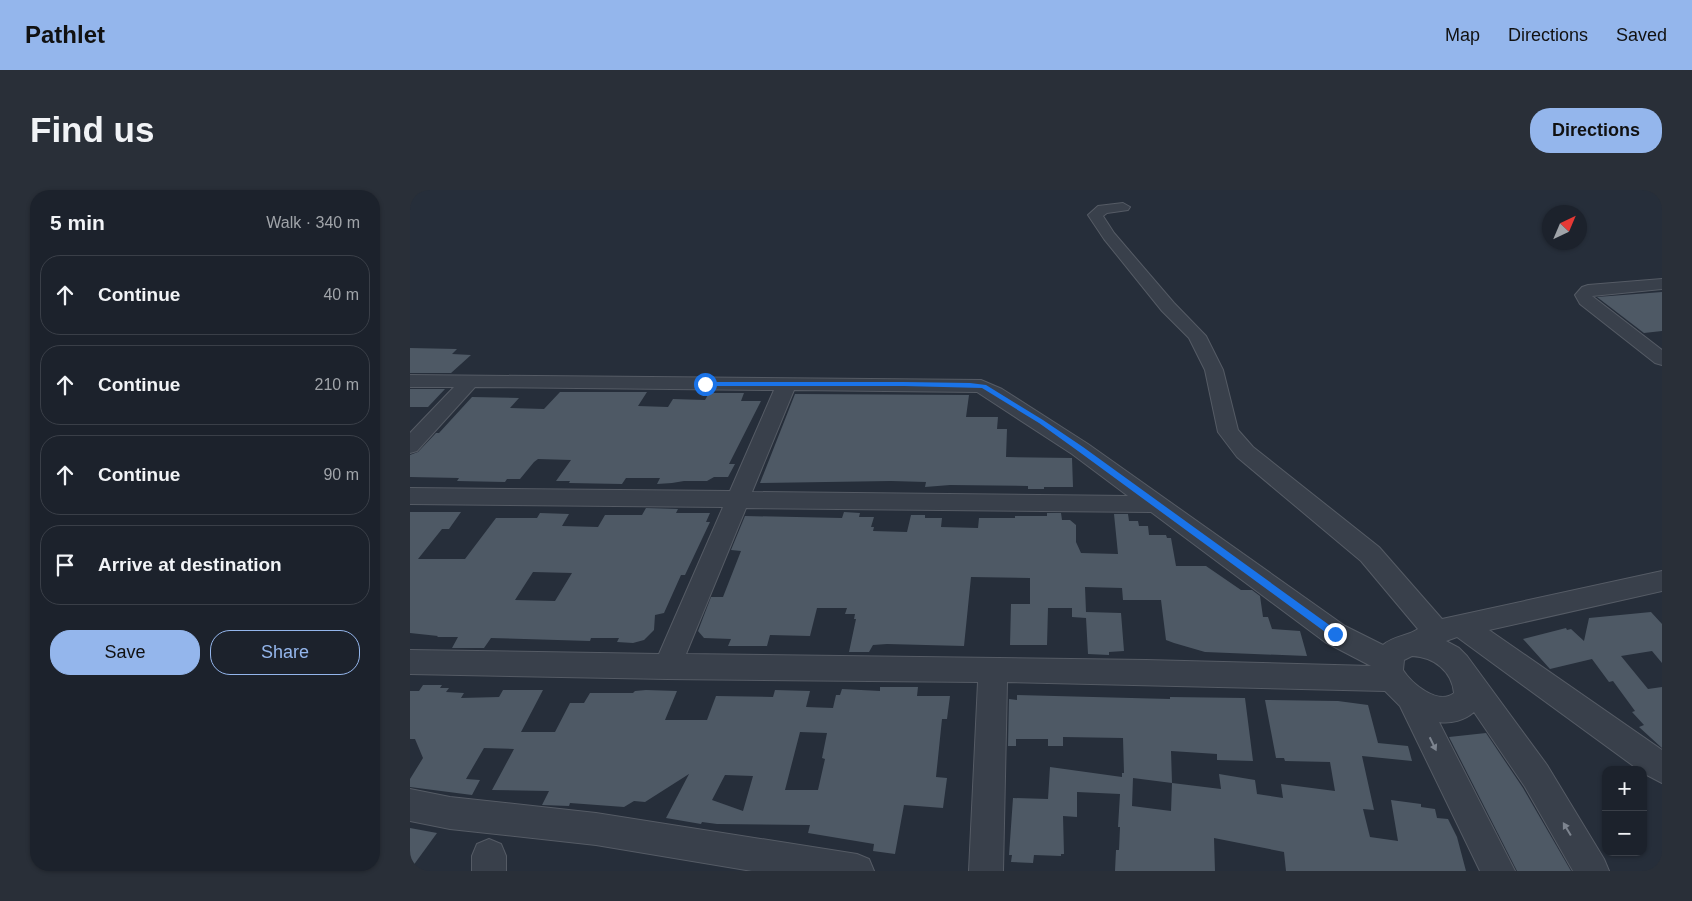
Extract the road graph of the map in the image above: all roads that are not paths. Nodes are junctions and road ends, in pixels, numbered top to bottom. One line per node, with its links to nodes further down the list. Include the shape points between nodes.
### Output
1 (1123, 206): 12 (street, via 1095,215 1168,307 1197,336 1214,370 1228,432 1245,452 1370,554)
2 (1662, 284): 3 (street, via 1588,290 1583,295)
3 (1662, 359)
4 (410, 381): 5 (street)
5 (469, 382): 6 (street); 7 (street)
6 (786, 385): 9 (street); 10 (street, via 984,386 1041,422)
7 (410, 446)
8 (410, 496): 9 (street)
9 (737, 500): 10 (street); 14 (street)
10 (1153, 504): 17 (street)
11 (1662, 581): 12 (street)
12 (1439, 634): 15 (street, via 1443,652); 17 (street, via 1398,647 1392,653); 18 (street)
13 (410, 662): 14 (street)
14 (667, 667): 16 (street)
15 (1460, 669): 17 (street, via 1468,690 1466,699 1449,710 1424,706); 23 (street, one-way to 15, via 1536,776)
16 (993, 670): 17 (street, via 1232,673); 21 (street)
17 (1397, 680): 22 (street, one-way to 22)
18 (1662, 768)
19 (410, 805): 20 (street, via 450,813 596,829)
20 (856, 871)
21 (986, 871)
22 (1498, 871)
23 (1592, 871)

